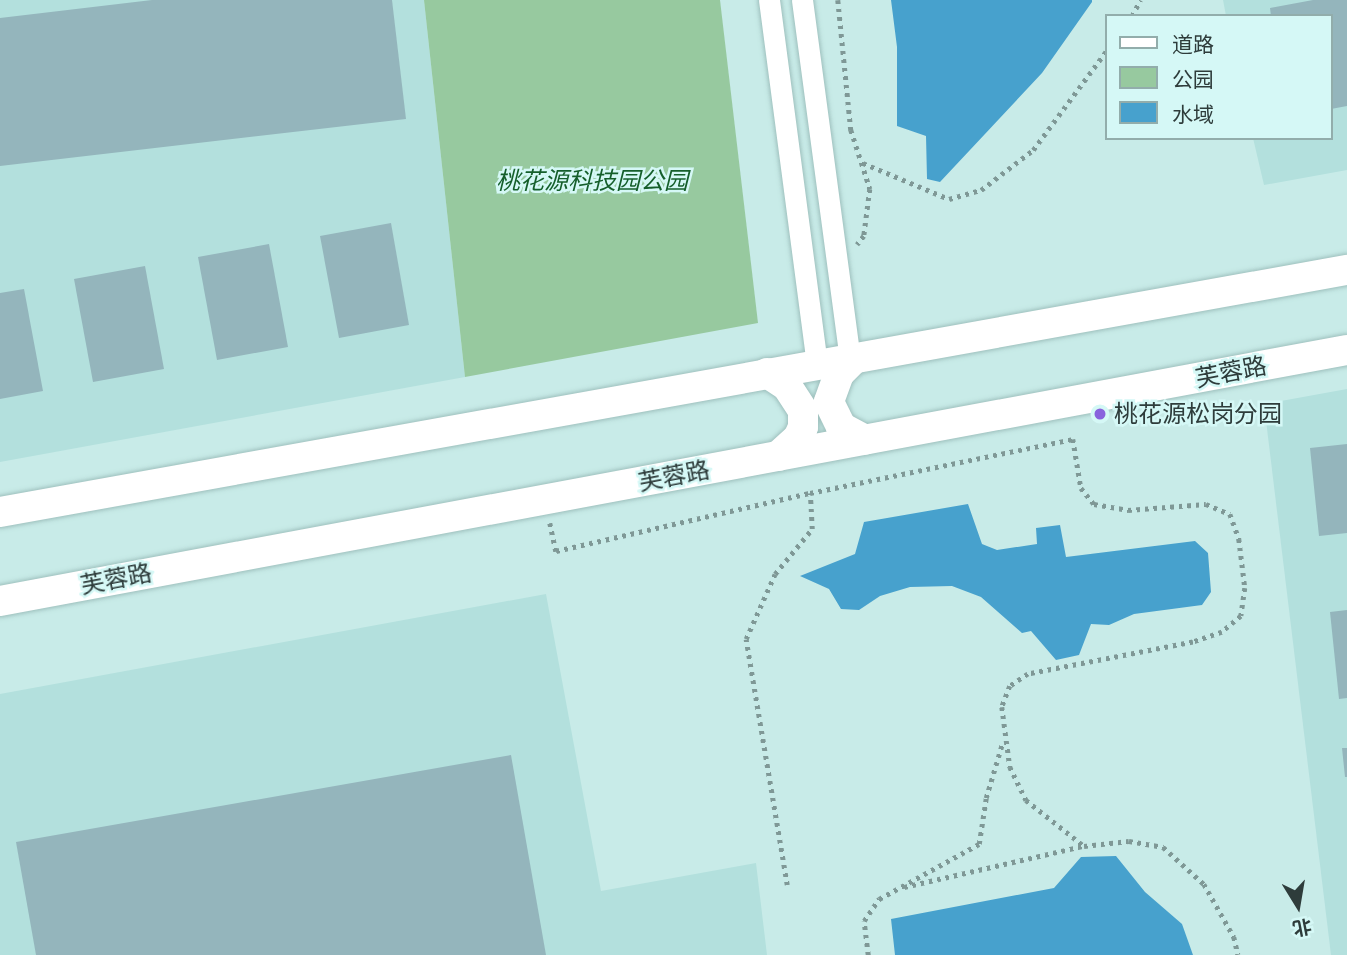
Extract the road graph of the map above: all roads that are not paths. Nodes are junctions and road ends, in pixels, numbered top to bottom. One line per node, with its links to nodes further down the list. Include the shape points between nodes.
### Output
1 (769, 0): 6 (street)
2 (802, 0): 5 (street)
3 (1347, 270): 5 (main road)
4 (1347, 351): 8 (main road, 芙蓉路)
5 (853, 358): 6 (main road); 8 (main road, via 839,374 829,402 841,427)
6 (817, 364): 7 (main road)
7 (767, 373): 9 (main road, via 787,386 803,411 798,438); 10 (main road)
8 (865, 440): 9 (main road, 芙蓉路)
9 (778, 456): 11 (main road, 芙蓉路)
10 (0, 512)
11 (0, 601)

